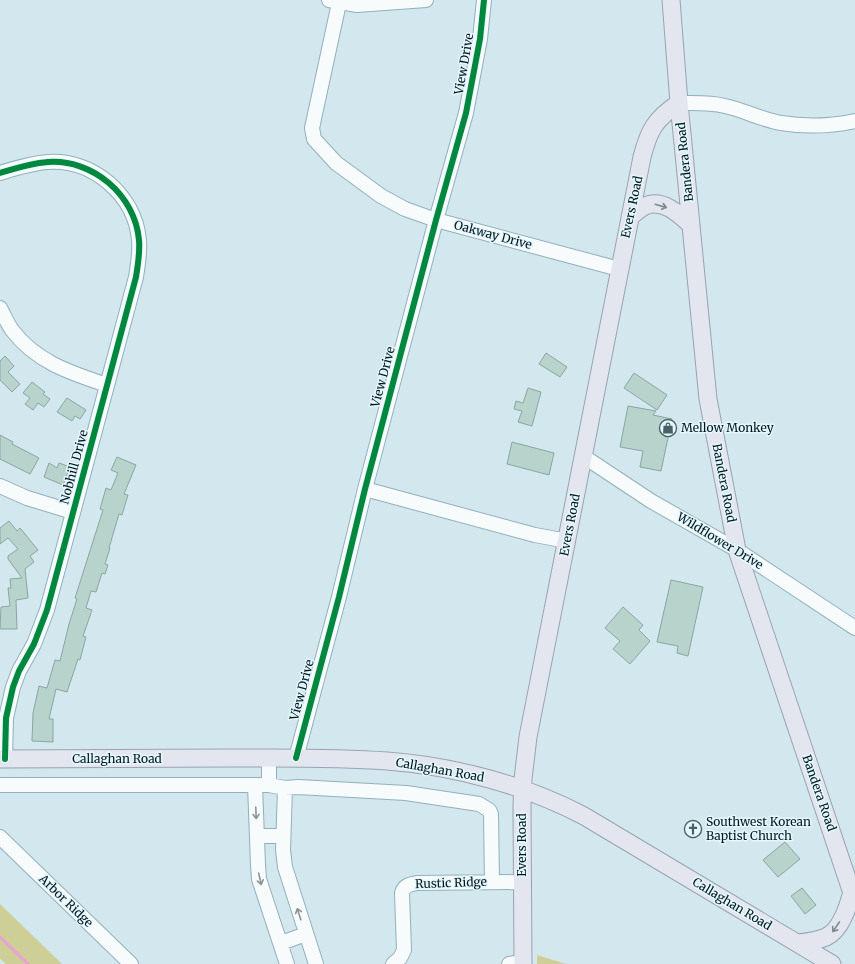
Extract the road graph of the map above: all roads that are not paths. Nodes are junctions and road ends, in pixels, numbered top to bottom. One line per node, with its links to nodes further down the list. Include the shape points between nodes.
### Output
1 (426, 0): 4 (street, via 370,5)
2 (484, 0): 9 (street, View Drive, via 480,40 466,113)
3 (671, 0): 5 (main road, Bandera Road)
4 (334, 1): 9 (street, Oakway Drive, via 312,128 314,139 336,163 381,196 405,209)
5 (679, 103): 6 (street, via 719,105 775,121 802,125); 8 (main road, Evers Road, via 664,113 651,130 642,157); 10 (main road, Bandera Road)
6 (855, 121)
7 (0, 173): 13 (street, Nobhill Drive, via 48,162 84,167 110,183 134,217 139,240 139,261)
8 (630, 217): 10 (main road, one-way to 10, via 653,204 675,211); 11 (main road, Evers Road)
9 (436, 220): 11 (street, Oakway Drive); 16 (street, View Drive)
10 (691, 225): 19 (main road, Bandera Road, via 708,399)
11 (619, 269): 14 (main road, Evers Road)
12 (0, 308): 13 (street, via 11,329 40,357 80,376)
13 (108, 385): 17 (street, Nobhill Drive)
14 (583, 456): 18 (main road, Evers Road); 19 (street, Wildflower Drive, via 652,501)
15 (0, 486): 17 (street, via 27,498)
16 (365, 489): 18 (street, via 535,535); 22 (street, View Drive)
17 (73, 512): 23 (street, Nobhill Drive, via 42,627 19,671 12,692 6,718)
18 (567, 541): 27 (main road, Evers Road, via 528,737)
19 (737, 550): 20 (street, Wildflower Drive); 33 (main road, Bandera Road)
20 (855, 628)
21 (269, 758): 22 (main road, Callaghan Road); 23 (main road, Callaghan Road); 25 (street)
22 (296, 758): 27 (main road, Callaghan Road, via 411,763 490,779)
23 (2, 759)
24 (0, 785): 25 (street)
25 (262, 785): 26 (street); 28 (street, one-way to 28)
26 (285, 788): 29 (street); 31 (street, via 406,793 479,804 489,810)
27 (523, 789): 32 (main road, Evers Road); 36 (main road, Callaghan Road, via 584,816)
28 (257, 836): 29 (street); 35 (street, one-way to 35, via 260,879)
29 (284, 836): 34 (street, one-way to 29, via 287,876 283,850)
30 (0, 837): 39 (street, Arbor Ridge)
31 (492, 882): 32 (street, Rustic Ridge); 37 (street, Rustic Ridge, via 417,883 406,887 402,893 404,950)
32 (522, 882): 38 (main road, Evers Road)
33 (853, 897): 36 (main road, one-way to 36, via 832,933 825,938)
34 (306, 934): 35 (street); 41 (street)
35 (281, 943): 40 (street)
36 (798, 943): 42 (main road, Callaghan Road)
37 (397, 961)
38 (519, 963)
39 (131, 964)
40 (287, 964)
41 (316, 964)
42 (832, 964)

